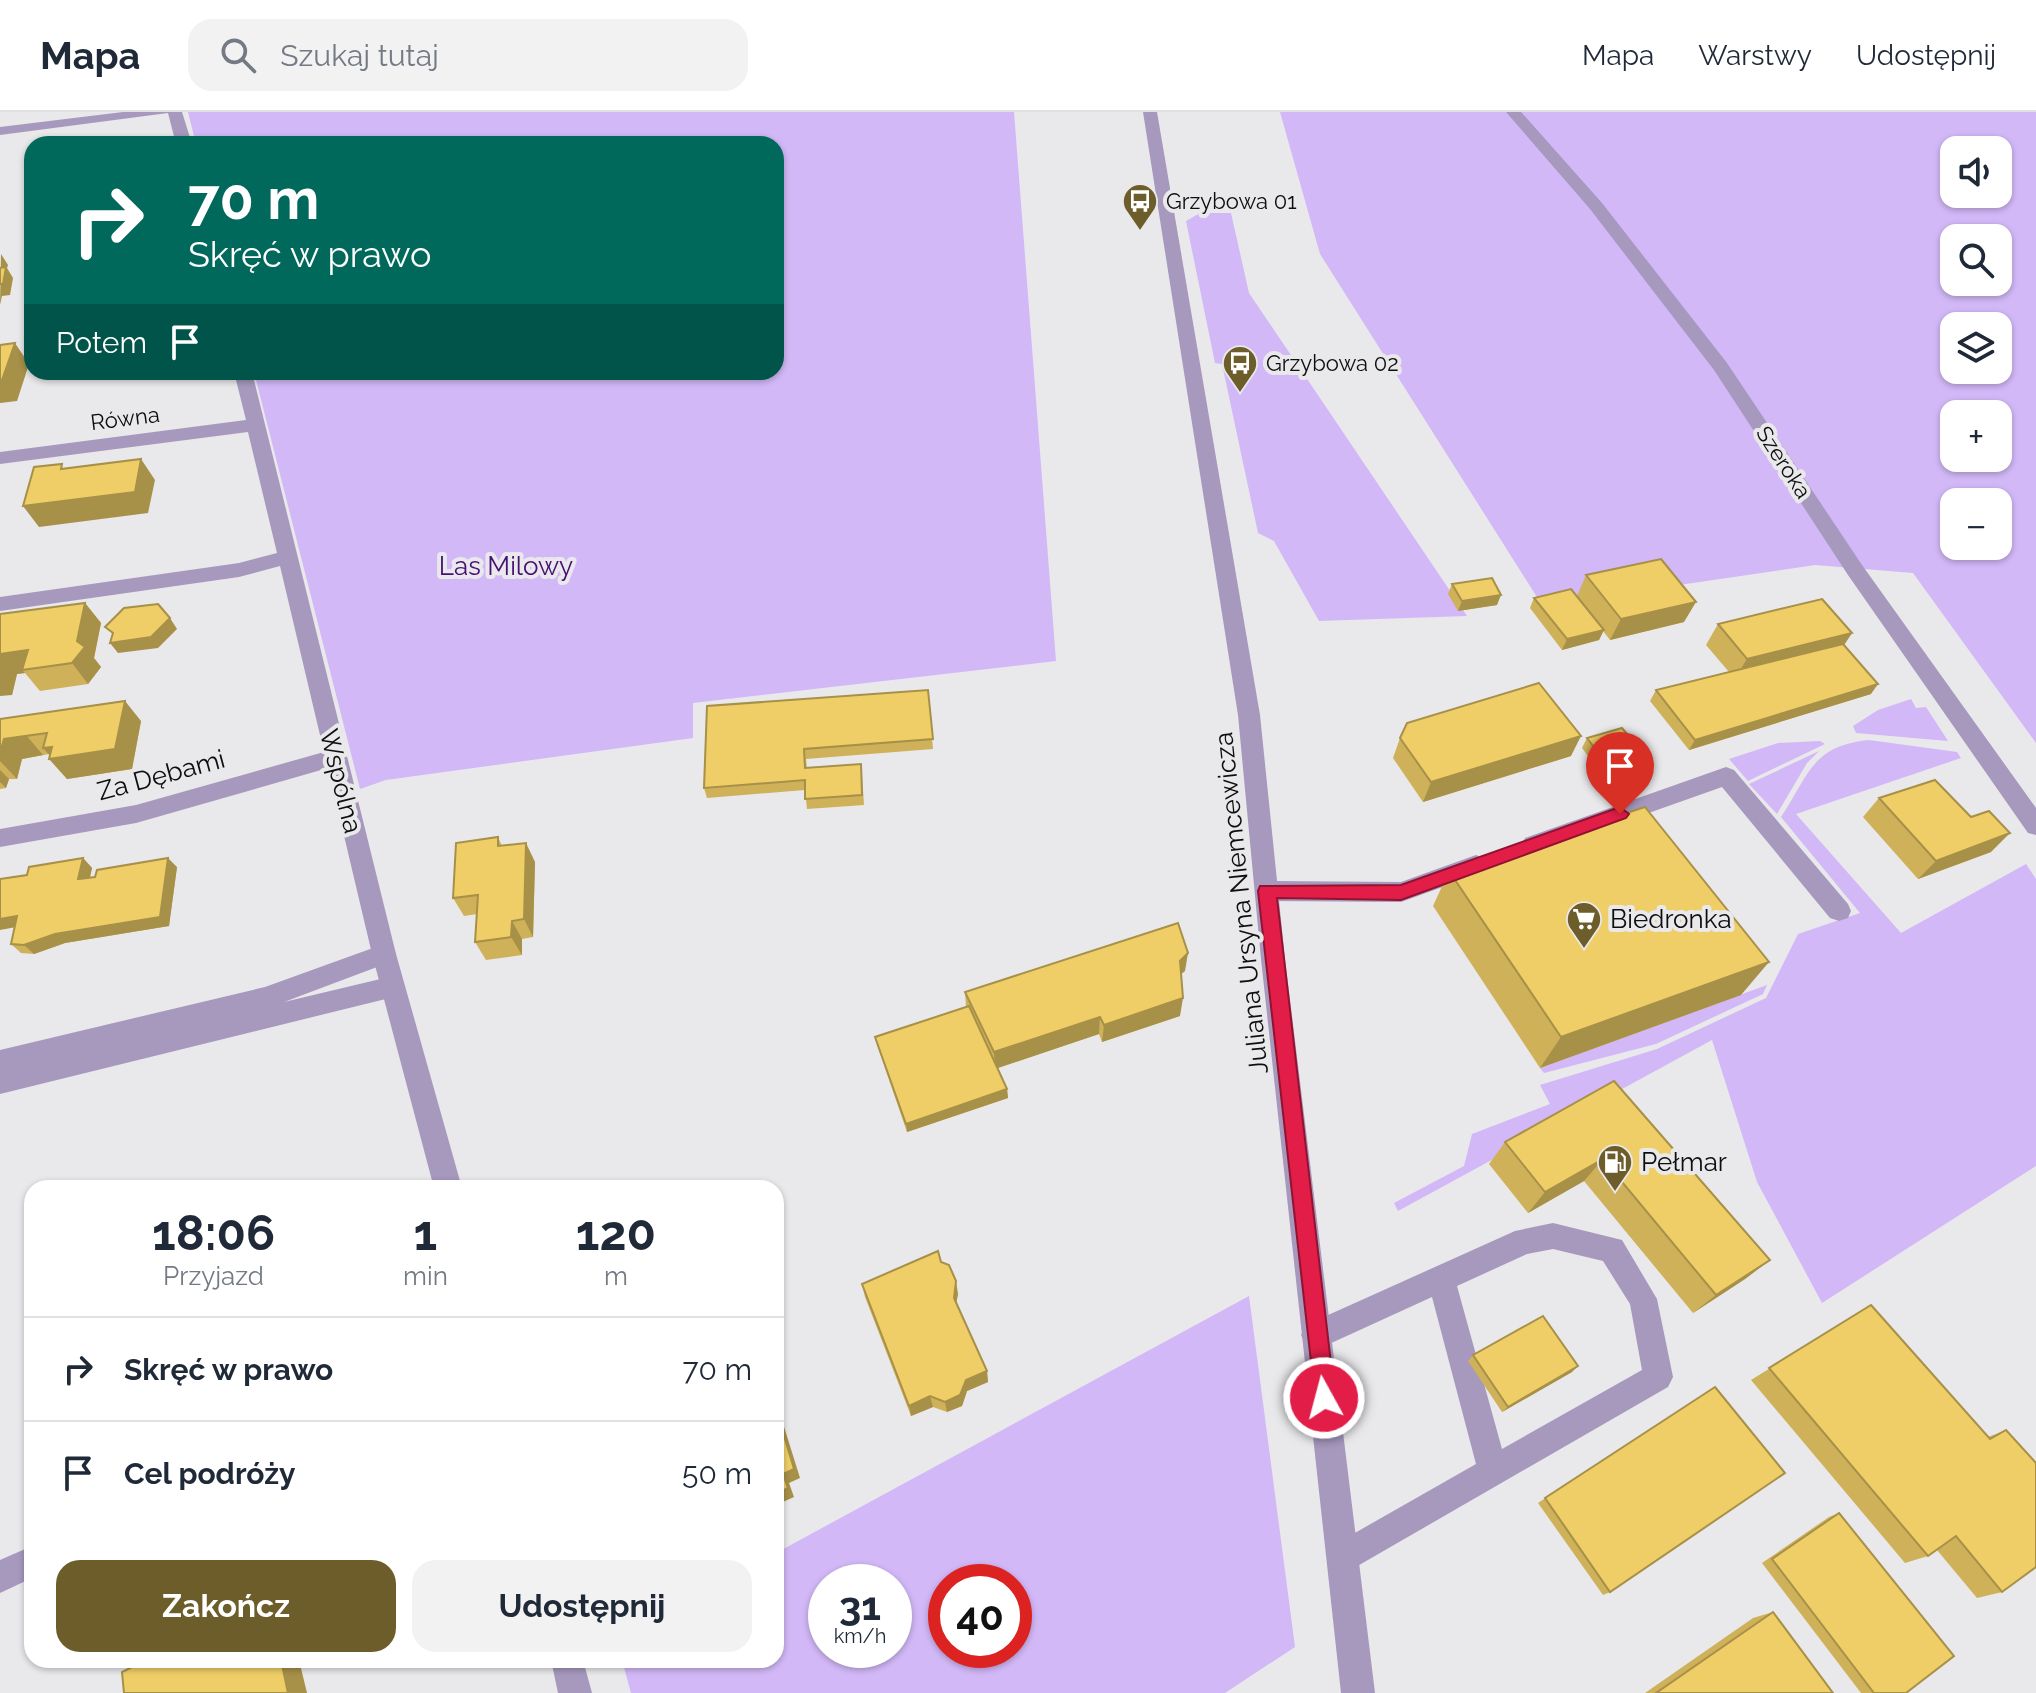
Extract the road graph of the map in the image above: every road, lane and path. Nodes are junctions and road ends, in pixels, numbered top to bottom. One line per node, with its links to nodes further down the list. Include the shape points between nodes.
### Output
1 (161, 112): 5 (street)
2 (175, 112): 6 (street)
3 (1150, 112): 15 (street, Juliana Ursyna Niemcewicza, via 1249,715)
4 (1513, 112): 13 (street, Szeroka, via 1596,206 1721,367 1855,570)
5 (0, 131)
6 (182, 136)
7 (245, 380): 8 (street, Wspólna)
8 (256, 425): 9 (street, Równa); 10 (street, Wspólna)
9 (0, 458)
10 (286, 557): 11 (street, via 239,570); 12 (street, Wspólna)
11 (0, 604)
12 (335, 757): 14 (street, Za Dębami, via 136,814); 17 (street, Wspólna)
13 (2036, 826)
14 (0, 838)
15 (1267, 891): 16 (street, via 1401,892 1726,776); 23 (street, Juliana Ursyna Niemcewicza)
16 (1839, 911)
17 (384, 954): 18 (street, Wspólna); 19 (street, via 266,998)
18 (393, 987): 20 (street); 21 (street, Wspólna)
19 (0, 1062)
20 (0, 1082)
21 (446, 1180)
22 (1441, 1279): 23 (street); 24 (street); 24 (street, via 1525,1241 1553,1236 1612,1250 1643,1299 1658,1377)
23 (1316, 1335): 25 (street, Juliana Ursyna Niemcewicza)
24 (1493, 1471): 25 (street)
25 (1343, 1557): 30 (street, Juliana Ursyna Niemcewicza)
26 (24, 1566): 27 (street)
27 (0, 1577)
28 (569, 1668): 29 (street)
29 (575, 1693)
30 (1358, 1693)

